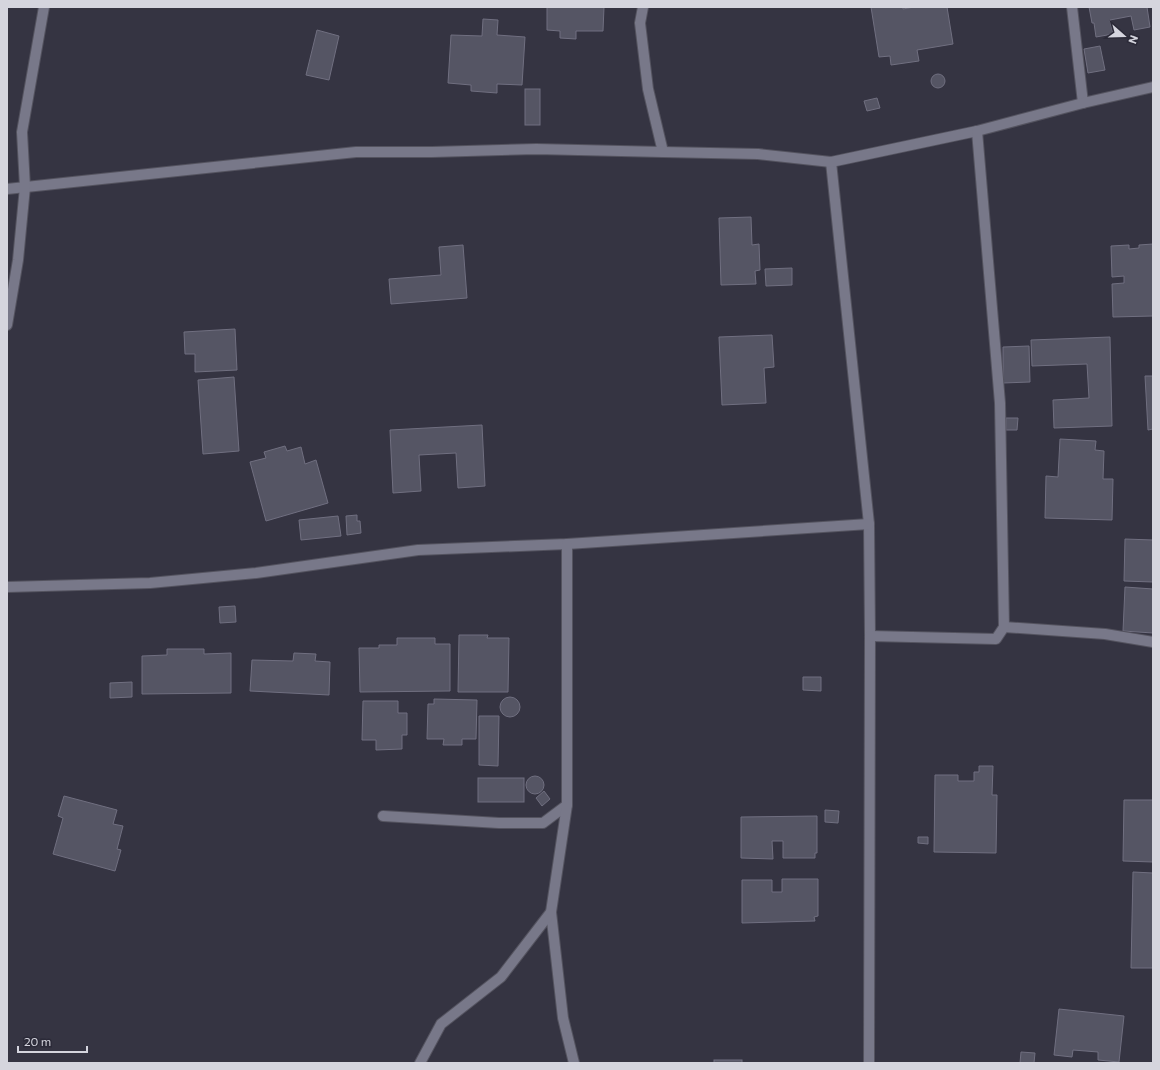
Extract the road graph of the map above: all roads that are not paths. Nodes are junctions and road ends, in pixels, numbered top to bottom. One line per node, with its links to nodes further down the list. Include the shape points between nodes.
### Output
1 (44, 7): 9 (street, via 22,132)
2 (643, 7): 7 (street, via 640,23 648,89)
3 (1072, 7): 5 (street)
4 (1153, 88): 5 (street)
5 (1083, 103): 6 (street)
6 (977, 131): 8 (street); 15 (street, via 1000,403)
7 (664, 152): 8 (street, via 758,154); 9 (street, via 536,149 356,152)
8 (831, 162): 12 (street)
9 (25, 187): 10 (street); 11 (street, via 18,260)
10 (7, 188)
11 (7, 324)
12 (869, 524): 13 (street); 16 (street)
13 (567, 544): 14 (street, via 418,550 256,573 150,583); 18 (street)
14 (7, 587)
15 (1004, 627): 16 (street, via 996,639); 17 (street, via 1105,634)
16 (870, 636): 23 (street)
17 (1153, 642)
18 (567, 805): 19 (street, via 543,823); 20 (street)
19 (383, 816)
20 (551, 912): 21 (street, via 501,977 441,1024); 22 (street, via 563,1018)
21 (420, 1063)
22 (574, 1063)
23 (869, 1063)

